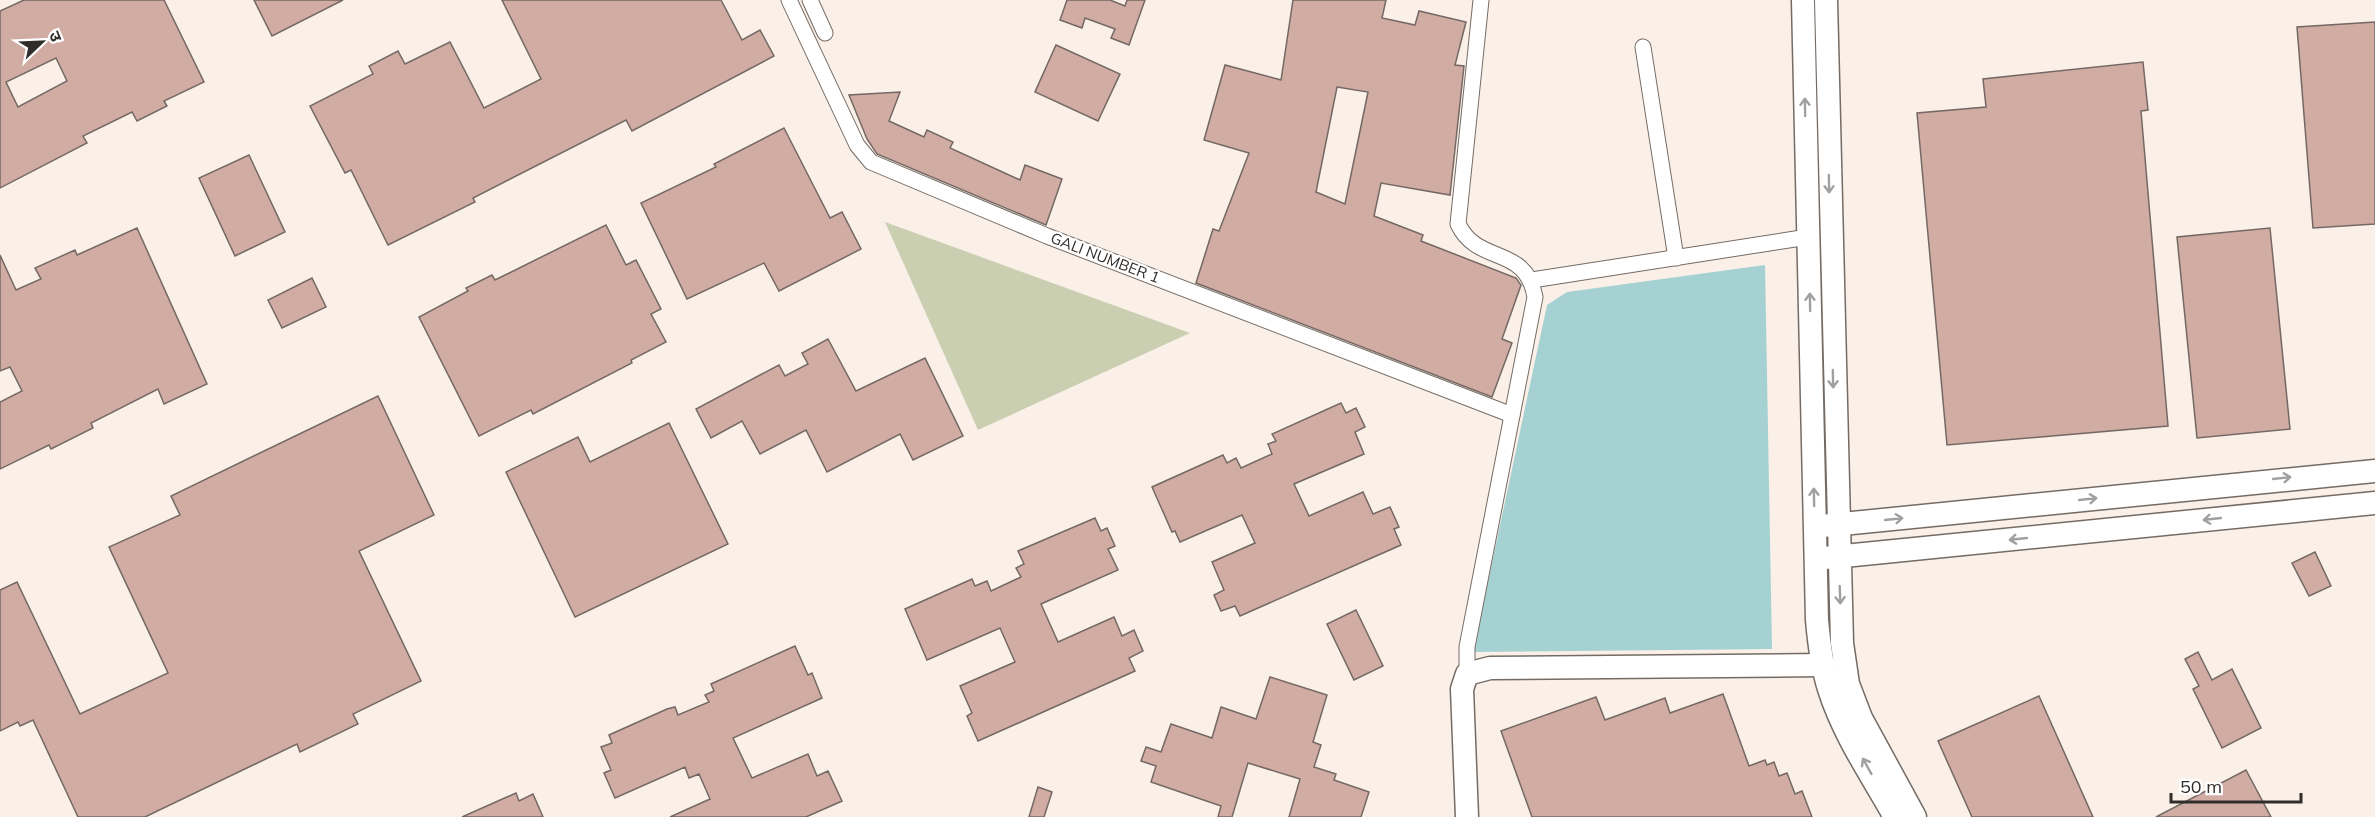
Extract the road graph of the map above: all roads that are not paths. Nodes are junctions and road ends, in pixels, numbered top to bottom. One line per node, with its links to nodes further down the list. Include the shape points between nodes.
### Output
1 (789, 0): 11 (street, GALI NUMBER 1, via 857,145 871,162 1047,236)
2 (810, 0): 6 (street)
3 (1481, 0): 10 (street, via 1458,224 1465,238 1520,265)
4 (1803, 0): 8 (street, one-way to 4)
5 (1826, 0): 14 (street, one-way to 14)
6 (825, 33)
7 (1643, 47): 9 (street)
8 (1808, 237): 9 (street); 15 (street, one-way to 8)
9 (1676, 258): 10 (street)
10 (1532, 280): 11 (street, via 1536,297)
11 (1512, 415): 19 (street, via 1467,647)
12 (2375, 471): 14 (street, one-way to 12)
13 (2375, 503): 16 (street, one-way to 16)
14 (1838, 525): 15 (street); 16 (street)
15 (1815, 527): 17 (street)
16 (1839, 557): 17 (street); 22 (street, one-way to 22, via 1842,643 1848,684 1861,718)
17 (1815, 558): 18 (street, via 1817,620)
18 (1824, 665): 19 (street, via 1490,669); 21 (street, one-way to 18, via 1845,727)
19 (1467, 674): 20 (street, via 1462,689)
20 (1467, 817)
21 (1895, 817)
22 (1915, 817)

